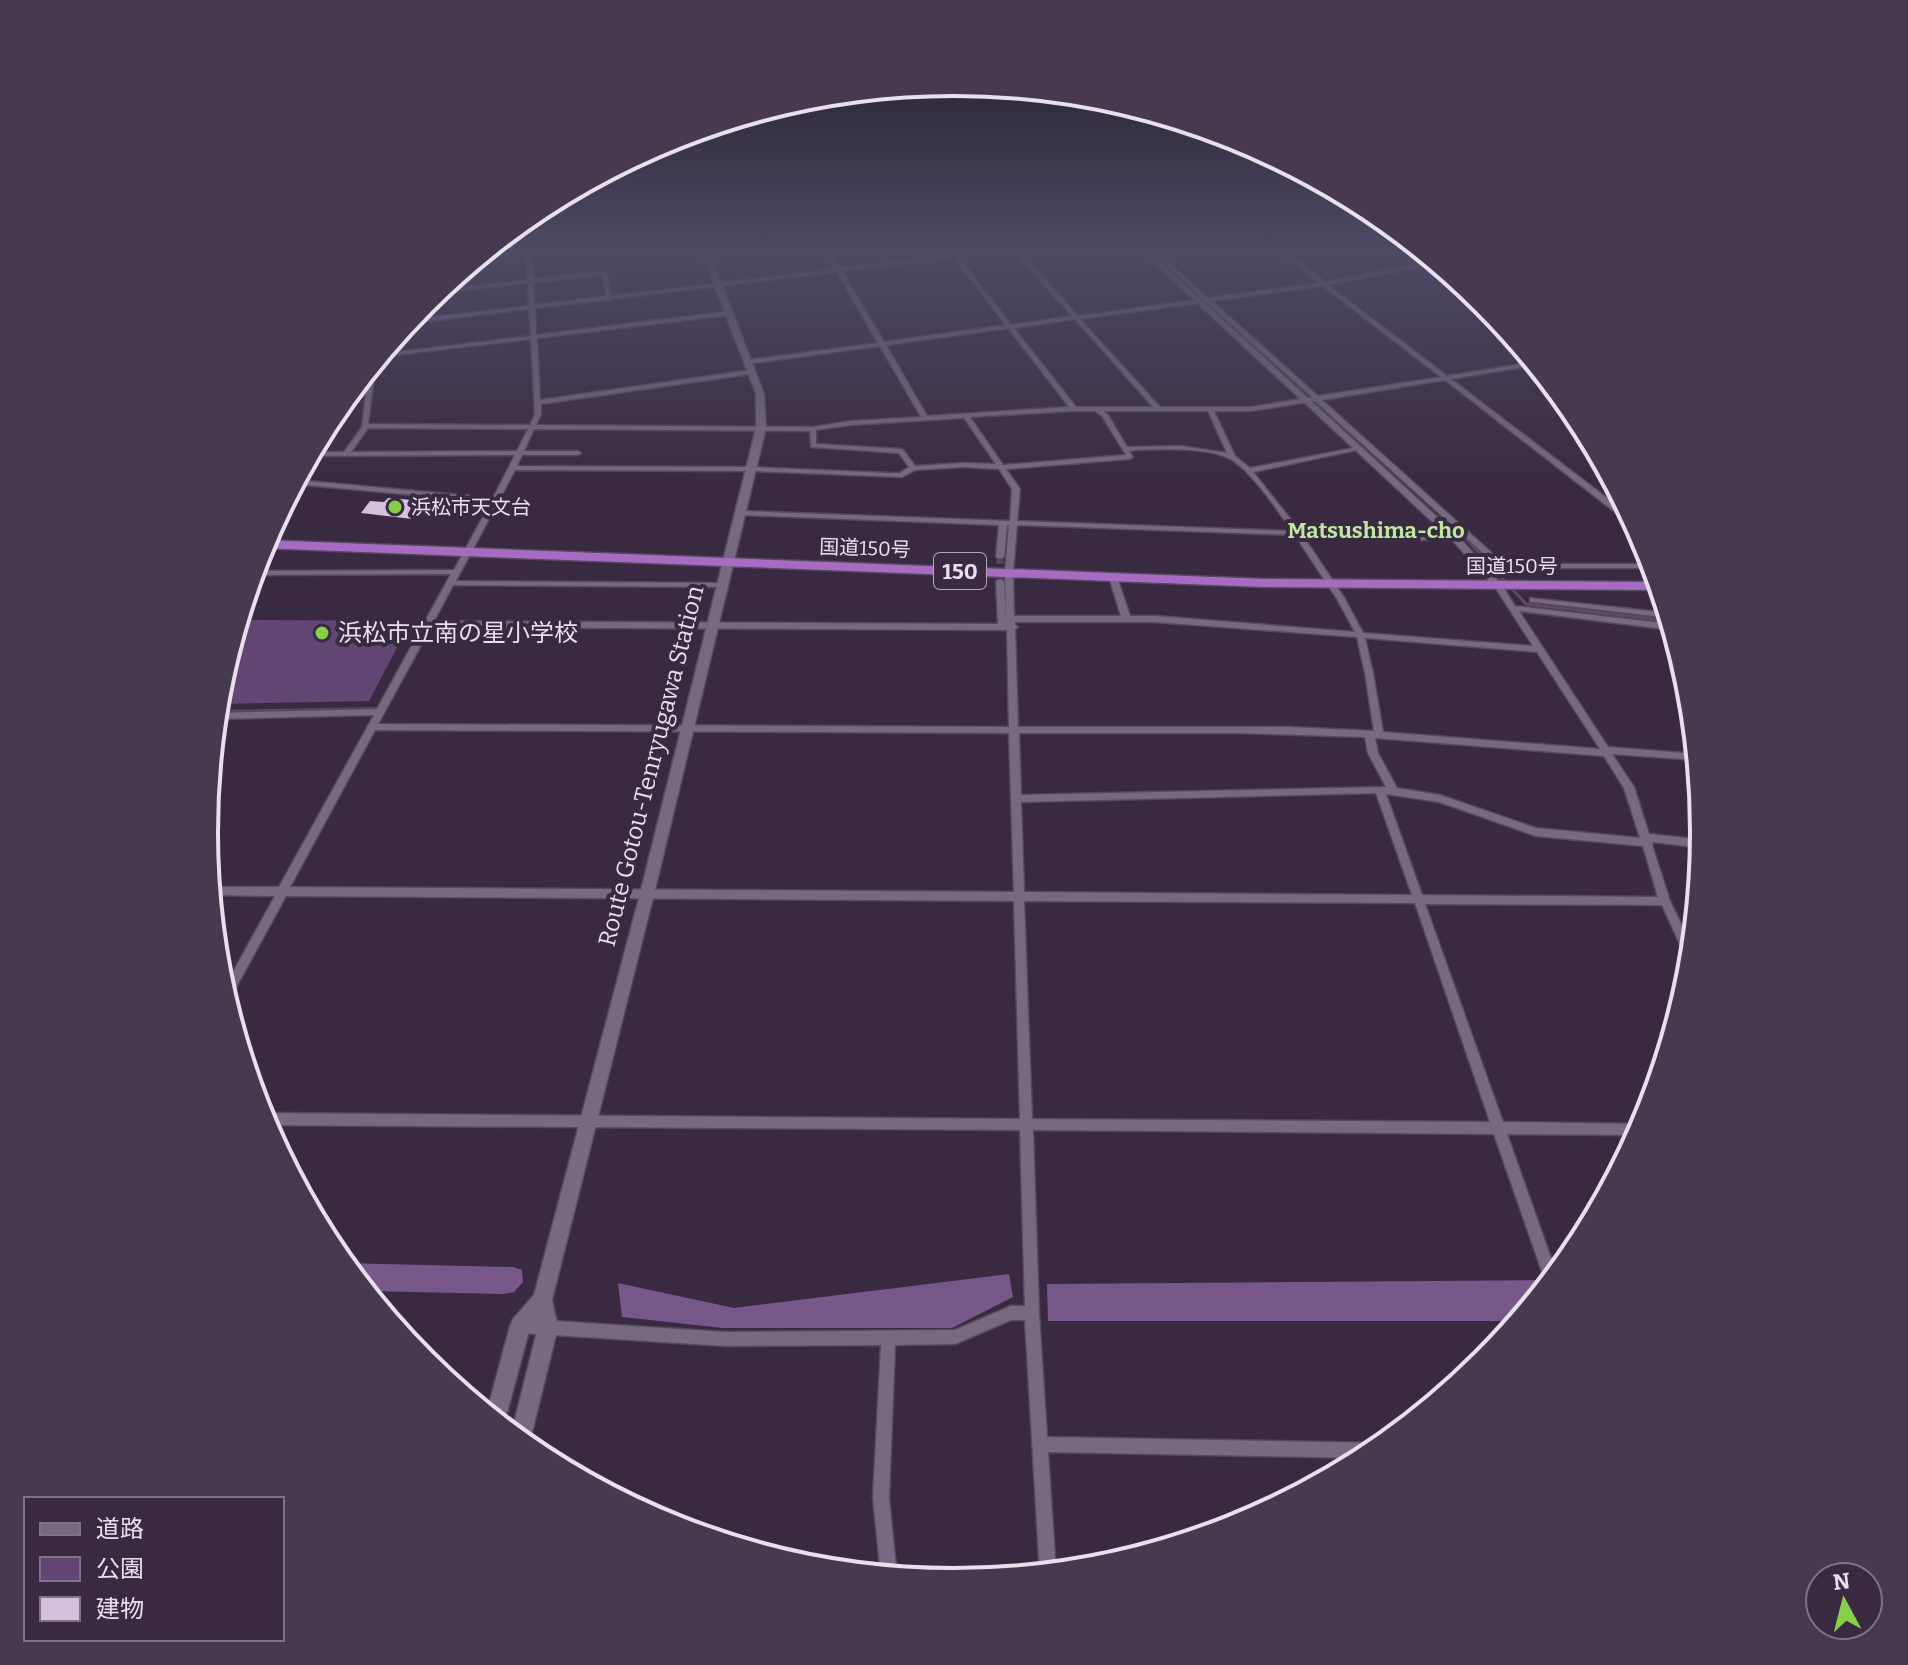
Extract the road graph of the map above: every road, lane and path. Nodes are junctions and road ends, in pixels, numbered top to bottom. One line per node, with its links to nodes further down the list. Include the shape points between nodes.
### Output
1 (534, 326): 10 (street)
2 (627, 326): 10 (street)
3 (735, 326): 14 (main road, Route Gotou-Tenryugawa Station)
4 (871, 326): 11 (street)
5 (1009, 326): 11 (street); 19 (street)
6 (1084, 326): 21 (street)
7 (1227, 326): 17 (street)
8 (1235, 326): 17 (street)
9 (1377, 326): 15 (street)
10 (535, 337): 12 (street); 18 (street)
11 (881, 343): 14 (street); 24 (street)
12 (394, 354)
13 (1523, 366): 15 (street)
14 (750, 367): 18 (street); 27 (main road, Route Gotou-Tenryugawa Station, via 760,394)
15 (1445, 378): 17 (street); 43 (street)
16 (371, 383): 25 (street)
17 (1312, 399): 22 (street, via 1251,409); 29 (street); 54 (street)
18 (538, 402): 26 (street)
19 (1074, 409): 20 (street); 23 (street)
20 (1097, 409): 21 (street); 30 (street)
21 (1158, 409): 22 (street)
22 (1210, 409): 35 (street)
23 (965, 415): 24 (street); 36 (street)
24 (925, 418): 28 (street)
25 (366, 426): 26 (street); 33 (street)
26 (531, 427): 27 (street); 31 (street)
27 (761, 428): 28 (street); 39 (main road, Route Gotou-Tenryugawa Station)
28 (813, 429): 38 (street, via 813,446 901,451)
29 (1357, 448): 40 (street); 48 (street)
30 (1125, 449): 35 (street, via 1154,446); 36 (street, via 1130,457)
31 (518, 453): 32 (street); 33 (street); 37 (street)
32 (578, 453)
33 (346, 454): 34 (street)
34 (322, 455)
35 (1232, 457): 40 (street)
36 (1001, 465): 38 (street); 46 (street, via 1016,489)
37 (513, 468): 39 (street); 42 (street)
38 (913, 468): 39 (street, via 902,475)
39 (752, 469): 44 (main road, Route Gotou-Tenryugawa Station)
40 (1251, 470): 47 (street)
41 (306, 483): 42 (street)
42 (496, 500): 50 (street)
43 (1616, 508)
44 (741, 513): 45 (street); 52 (main road, Route Gotou-Tenryugawa Station)
45 (1003, 523): 46 (street); 51 (street)
46 (1014, 523): 47 (street); 58 (street)
47 (1295, 533): 48 (street); 61 (street)
48 (1456, 539): 53 (street)
49 (277, 545): 50 (highway, 国道150号 / 150)
50 (467, 552): 52 (highway, 国道150号 / 150); 56 (street)
51 (1000, 557)
52 (728, 563): 58 (highway, 国道150号 / 150); 62 (main road, Route Gotou-Tenryugawa Station)
53 (1482, 566): 54 (street); 64 (street)
54 (1502, 566): 55 (street)
55 (1640, 566)
56 (455, 572): 57 (street); 60 (street)
57 (266, 573)
58 (1005, 577): 59 (highway, 国道150号 / 150); 71 (street); 75 (street)
59 (1113, 577): 61 (highway, 国道150号 / 150); 70 (street)
60 (449, 583): 62 (street); 72 (street)
61 (1330, 583): 64 (highway, 国道150号 / 150); 76 (street)
62 (723, 585): 73 (main road, Route Gotou-Tenryugawa Station)
63 (1647, 586): 64 (highway, 国道150号 / 150)
64 (1499, 587): 67 (street)
65 (1533, 600): 66 (street)
66 (1580, 605): 68 (street); 69 (street)
67 (1512, 608): 69 (street); 77 (street)
68 (1657, 614)
69 (1583, 616): 74 (street)
70 (1126, 618): 71 (street); 76 (street)
71 (1013, 623): 75 (street); 82 (street)
72 (427, 624): 73 (street); 78 (street)
73 (714, 624): 75 (street); 81 (main road, Route Gotou-Tenryugawa Station)
74 (1660, 626)
75 (1002, 627)
76 (1361, 634): 77 (street); 83 (street)
77 (1539, 649): 84 (street)
78 (378, 712): 79 (street); 80 (street)
79 (227, 716)
80 (373, 727): 81 (street); 92 (street)
81 (688, 727): 82 (street); 93 (main road, Route Gotou-Tenryugawa Station)
82 (1017, 729): 83 (street); 88 (street)
83 (1374, 733): 84 (street); 87 (street, via 1373,753)
84 (1608, 752): 85 (street); 89 (street, via 1629,787)
85 (1686, 756)
86 (1380, 789): 87 (street); 88 (street); 95 (street)
87 (1394, 792): 89 (street, via 1440,799 1536,832)
88 (1018, 799): 94 (street)
89 (1648, 840): 90 (street); 96 (street)
90 (1690, 843)
91 (220, 891): 92 (street)
92 (282, 891): 93 (street); 98 (street)
93 (647, 894): 94 (street); 100 (main road, Route Gotou-Tenryugawa Station)
94 (1021, 896): 95 (street); 101 (street)
95 (1418, 900): 96 (street); 102 (street)
96 (1665, 901): 97 (street)
97 (1682, 938)
98 (233, 982)
99 (276, 1119): 100 (street)
100 (589, 1119): 101 (street); 105 (main road, Route Gotou-Tenryugawa Station)
101 (1029, 1124): 102 (street); 106 (street)
102 (1497, 1128): 103 (street); 104 (street)
103 (1628, 1129)
104 (1547, 1268)
105 (542, 1300): 107 (main road, Route Gotou-Tenryugawa Station); 108 (main road, Route Gotou-Tenryugawa Station)
106 (1032, 1313): 109 (street, via 1011,1313 955,1337); 112 (street)
107 (520, 1326): 108 (street); 110 (main road, Route Gotou-Tenryugawa Station)
108 (548, 1327): 109 (street, via 725,1339); 111 (main road, Route Gotou-Tenryugawa Station)
109 (888, 1337): 115 (street, via 881,1498)
110 (498, 1410)
111 (523, 1429)
112 (1042, 1444): 113 (street); 114 (street)
113 (1354, 1451)
114 (1048, 1563)
115 (888, 1565)

